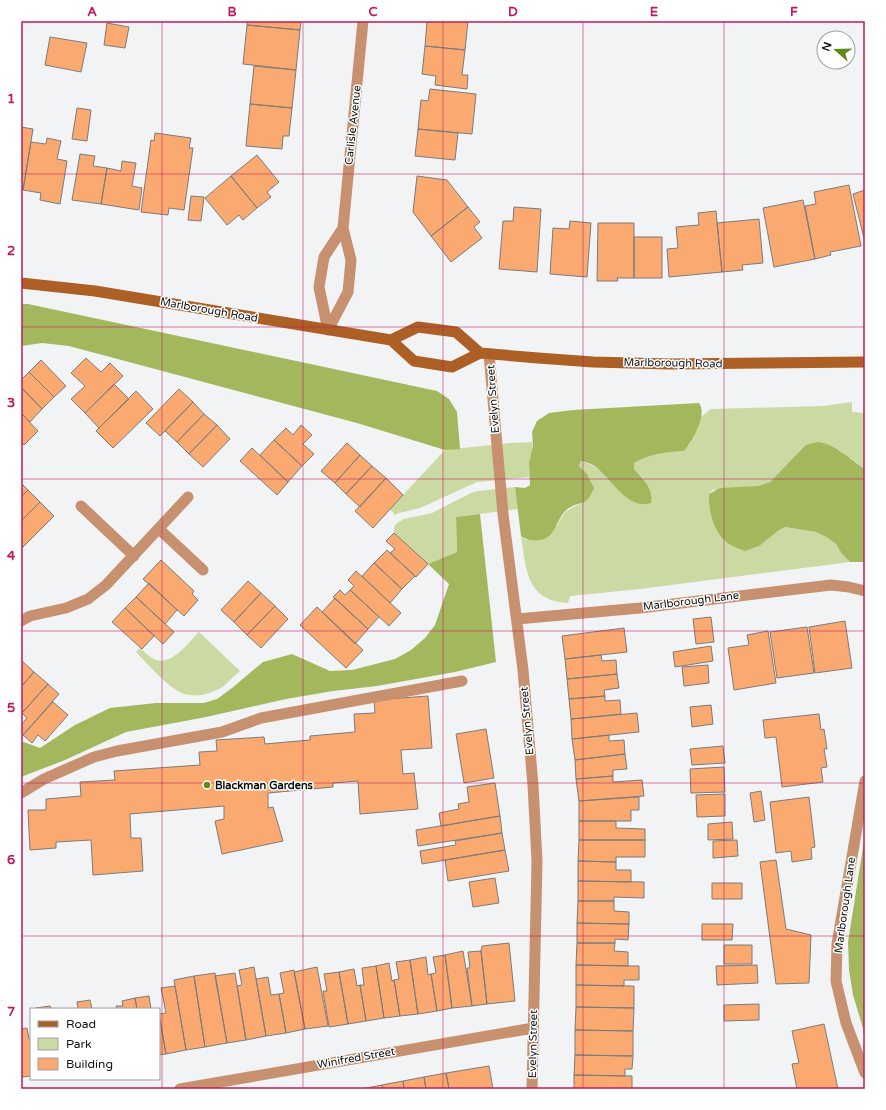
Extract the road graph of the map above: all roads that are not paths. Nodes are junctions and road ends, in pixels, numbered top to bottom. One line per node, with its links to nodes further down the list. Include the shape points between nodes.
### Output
1 (363, 21): 2 (street, Carlisle Avenue)
2 (343, 228): 4 (street, Carlisle Avenue, via 351,260 348,292); 4 (street, Carlisle Avenue, via 324,257 319,287)
3 (23, 285): 4 (main road, Marlborough Road, via 95,291)
4 (328, 330): 5 (main road, Marlborough Road)
5 (391, 340): 6 (main road, via 418,326 456,332); 6 (main road, via 414,361 452,367)
6 (485, 353): 7 (main road, Marlborough Road, via 593,362 670,364); 14 (street, Evelyn Street)
7 (865, 362)
8 (188, 497): 10 (street)
9 (81, 506): 11 (street)
10 (159, 529): 11 (street); 12 (street)
11 (134, 556): 15 (street, via 106,585 88,599)
12 (203, 570)
13 (865, 591): 14 (street, Marlborough Lane, via 831,585 640,608)
14 (517, 619): 19 (street, Evelyn Street, via 533,785 537,861)
15 (21, 621)
16 (462, 681): 18 (street, via 261,718 222,732 117,751 44,779)
17 (865, 781): 20 (street, Marlborough Lane, via 837,944 836,981 846,1023)
18 (21, 793)
19 (533, 1028): 21 (street, Winifred Street); 22 (street, Evelyn Street)
20 (865, 1073)
21 (180, 1089)
22 (532, 1089)

